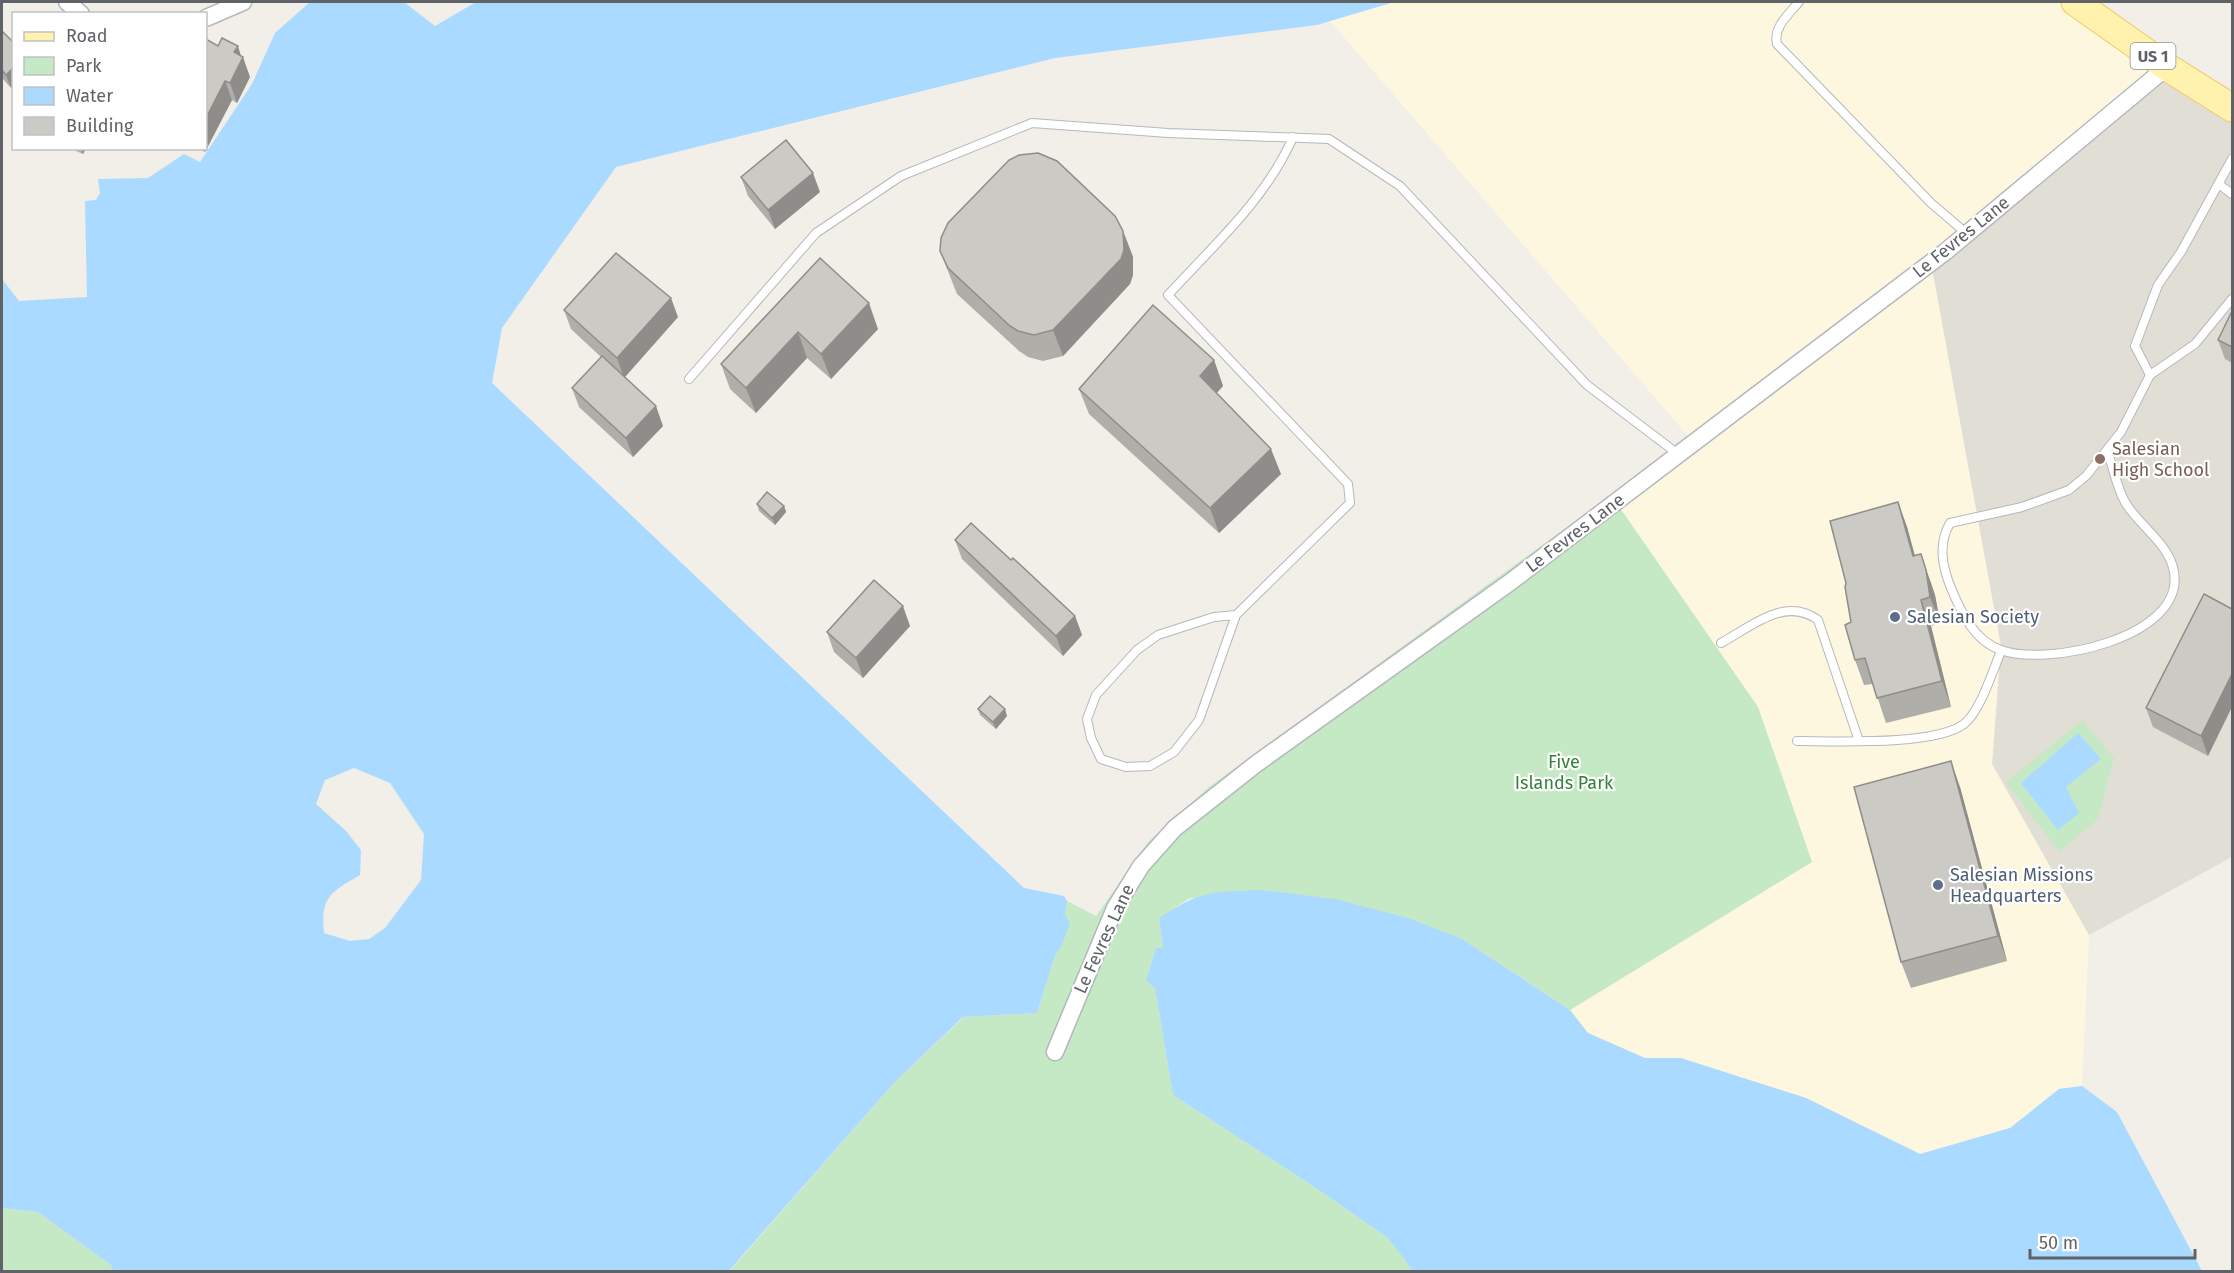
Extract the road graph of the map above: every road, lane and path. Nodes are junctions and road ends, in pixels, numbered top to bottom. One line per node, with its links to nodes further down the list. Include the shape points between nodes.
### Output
1 (67, 2): 5 (street)
2 (243, 2): 6 (street)
3 (1799, 2): 13 (lane, via 1778,27 1777,44 1931,203)
4 (2075, 2): 7 (main road, US 1)
5 (79, 12)
6 (207, 18)
7 (2167, 67): 8 (main road, US 1); 13 (street, Le Fevres Lane)
8 (2232, 108)
9 (1293, 137): 16 (lane, via 1032,123 902,176 816,233); 18 (lane, via 1329,139 1400,186 1587,385); 19 (lane, via 1281,164 1168,295 1348,484 1350,502)
10 (2232, 159): 11 (lane)
11 (2220, 185): 12 (lane); 15 (lane, via 2158,285 2142,322 2135,346)
12 (2232, 194)
13 (1966, 233): 18 (street, Le Fevres Lane)
14 (2232, 299): 15 (lane, via 2195,345)
15 (2150, 375): 17 (lane, via 2121,432)
16 (689, 379)
17 (2107, 450): 21 (lane, via 2069,490 2022,507 1950,523 1944,532 1941,544 1945,575 1961,613 1983,640); 21 (lane, via 2125,502 2169,557 2174,572 2169,605 2151,622 2123,638 2077,651)
18 (1678, 454): 24 (street, Le Fevres Lane, via 1174,828 1141,866 1115,908)
19 (1236, 615): 19 (lane, via 1199,720 1174,752 1150,766 1126,767 1101,759 1090,738 1087,718 1096,695 1137,650 1158,635 1214,617)
20 (1721, 644): 23 (lane, via 1787,610 1805,611 1818,620)
21 (2001, 651): 23 (lane, via 1965,724 1897,741)
22 (1797, 741): 23 (lane)
23 (1859, 741)
24 (1055, 1052)

